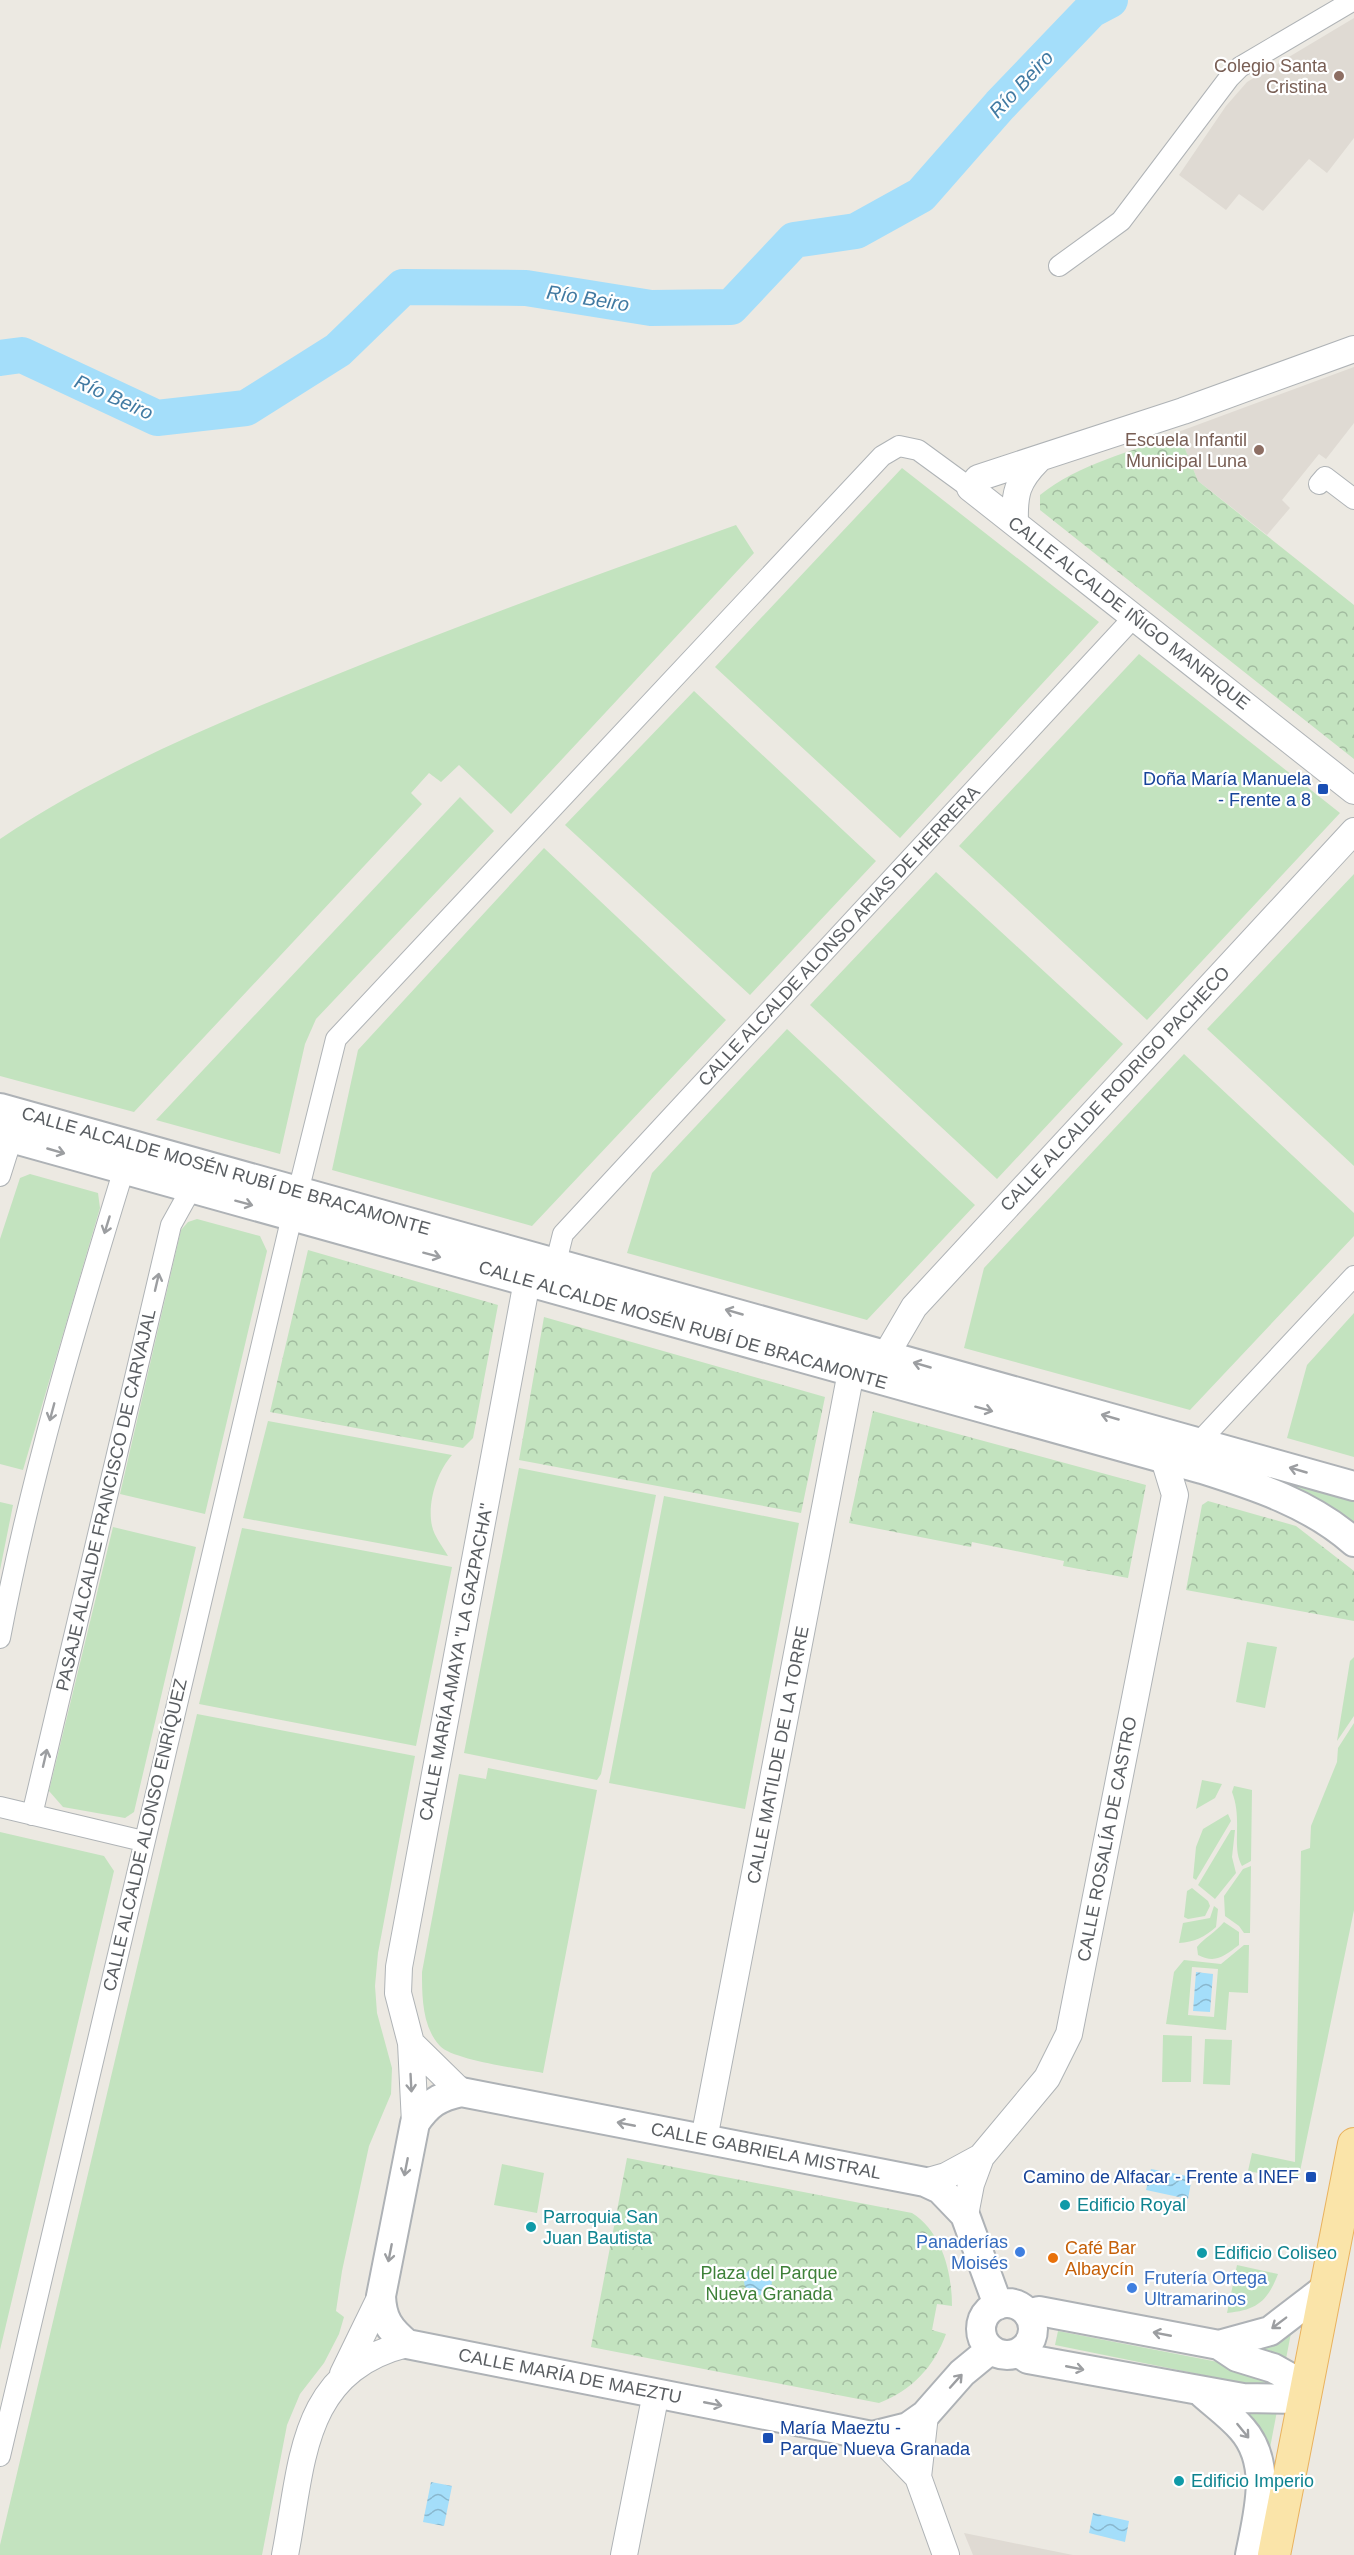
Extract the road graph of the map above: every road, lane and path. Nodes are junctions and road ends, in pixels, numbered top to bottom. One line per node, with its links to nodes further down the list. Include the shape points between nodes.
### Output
1 (1354, 0): 2 (street, via 1240,67 1121,221)
2 (1059, 266)
3 (1354, 349): 5 (street)
4 (899, 446): 7 (street, CALLE ALCALDE IÑIGO MANRIQUE, via 918,450); 18 (street, CALLE ALCALDE ALONSO ENRÍQUEZ, via 882,456 336,1040)
5 (1038, 460): 7 (street, via 978,478); 9 (street, via 1017,488)
6 (1322, 480): 8 (street)
7 (970, 488): 9 (street, CALLE ALCALDE IÑIGO MANRIQUE)
8 (1354, 499)
9 (1015, 523): 10 (street, CALLE ALCALDE IÑIGO MANRIQUE)
10 (1134, 617): 11 (street, CALLE ALCALDE IÑIGO MANRIQUE); 19 (street, CALLE ALCALDE ALONSO ARIAS DE HERRERA, via 563,1234)
11 (1354, 791)
12 (1354, 831): 22 (street, CALLE ALCALDE RODRIGO PACHECO, via 914,1307)
13 (0, 1107): 18 (main road, CALLE ALCALDE MOSÉN RUBÍ DE BRACAMONTE)
14 (6, 1136): 15 (main road, CALLE ALCALDE MOSÉN RUBÍ DE BRACAMONTE, one-way to 15); 16 (street)
15 (124, 1169): 17 (main road, CALLE ALCALDE MOSÉN RUBÍ DE BRACAMONTE); 29 (street, one-way to 29, via 48,1424)
16 (0, 1176)
17 (191, 1189): 18 (main road, CALLE ALCALDE MOSÉN RUBÍ DE BRACAMONTE, one-way to 18); 31 (street, PASAJE ALCALDE FRANCISCO DE CARVAJAL, one-way to 17, via 171,1225)
18 (295, 1204): 19 (main road, CALLE ALCALDE MOSÉN RUBÍ DE BRACAMONTE); 21 (main road, CALLE ALCALDE MOSÉN RUBÍ DE BRACAMONTE, one-way to 21); 32 (street, CALLE ALCALDE ALONSO ENRÍQUEZ)
19 (556, 1262): 22 (main road, CALLE ALCALDE MOSÉN RUBÍ DE BRACAMONTE, one-way to 19)
20 (1354, 1275): 24 (street)
21 (527, 1281): 23 (main road, CALLE ALCALDE MOSÉN RUBÍ DE BRACAMONTE); 33 (street, CALLE MARÍA AMAYA "LA GAZPACHA", via 399,1967 401,2010)
22 (886, 1355): 24 (main road, CALLE ALCALDE MOSÉN RUBÍ DE BRACAMONTE, one-way to 22)
23 (851, 1372): 25 (main road, CALLE ALCALDE MOSÉN RUBÍ DE BRACAMONTE, one-way to 25); 36 (street, CALLE MATILDE DE LA TORRE)
24 (1201, 1456): 25 (main road, CALLE ALCALDE MOSÉN RUBÍ DE BRACAMONTE); 26 (main road, CALLE ALCALDE MOSÉN RUBÍ DE BRACAMONTE, one-way to 24); 27 (street); 28 (main road, CALLE ALCALDE MOSÉN RUBÍ DE BRACAMONTE, via 1324,1519)
25 (1164, 1459): 27 (street, CALLE ROSALÍA DE CASTRO)
26 (1354, 1486)
27 (1175, 1495): 38 (street, CALLE ROSALÍA DE CASTRO, via 1069,2034 1047,2078)
28 (1354, 1542)
29 (0, 1638)
30 (0, 1808): 31 (street)
31 (32, 1815): 32 (street)
32 (143, 1841): 55 (street, CALLE ALCALDE ALONSO ENRÍQUEZ)
33 (411, 2043): 34 (street, CALLE MARÍA AMAYA "LA GAZPACHA"); 35 (street, CALLE MARÍA AMAYA "LA GAZPACHA", one-way to 35)
34 (461, 2092): 35 (main road, via 441,2096 426,2106); 36 (main road, CALLE GABRIELA MISTRAL, one-way to 34)
35 (415, 2123): 42 (main road, one-way to 42)
36 (704, 2139): 39 (main road, CALLE GABRIELA MISTRAL)
37 (1354, 2144): 41 (main road)
38 (981, 2157): 39 (street, CALLE ROSALÍA DE CASTRO, via 946,2176); 40 (street, CALLE ROSALÍA DE CASTRO)
39 (925, 2182): 40 (main road, CALLE GABRIELA MISTRAL, via 940,2189)
40 (965, 2215): 43 (main road, CALLE GABRIELA MISTRAL)
41 (1326, 2288): 46 (main road, one-way to 46, via 1270,2331); 52 (main road)
42 (381, 2296): 45 (main road, via 382,2315 390,2330); 49 (street)
43 (998, 2305): 44 (main road, via 1016,2304); 47 (main road, via 987,2312 981,2323 981,2336)
44 (1028, 2314): 46 (main road, one-way to 44, via 1039,2311); 48 (main road, via 1033,2335)
45 (407, 2344): 49 (street, via 384,2349); 51 (main road, CALLE MARÍA DE MAEZTU)
46 (1219, 2345): 52 (main road, via 1237,2357 1273,2368)
47 (990, 2350): 48 (main road, via 1005,2356); 53 (main road, CALLE MARÍA DE MAEZTU, one-way to 47, via 962,2373)
48 (1019, 2354): 50 (main road, one-way to 50, via 1028,2359)
49 (343, 2375): 57 (street, via 325,2395 310,2424)
50 (1200, 2391): 52 (main road, via 1243,2398); 60 (main road, one-way to 60, via 1243,2429 1256,2451 1261,2474 1260,2503)
51 (656, 2393): 54 (main road, CALLE MARÍA DE MAEZTU, one-way to 54); 58 (street)
52 (1306, 2393): 61 (main road)
53 (925, 2415): 54 (main road, CALLE MARÍA DE MAEZTU, via 908,2427); 56 (street)
54 (872, 2436): 56 (street, via 888,2446)
55 (0, 2456)
56 (918, 2477): 59 (street)
57 (285, 2555)
58 (624, 2555)
59 (946, 2555)
60 (1250, 2555)
61 (1274, 2555)

